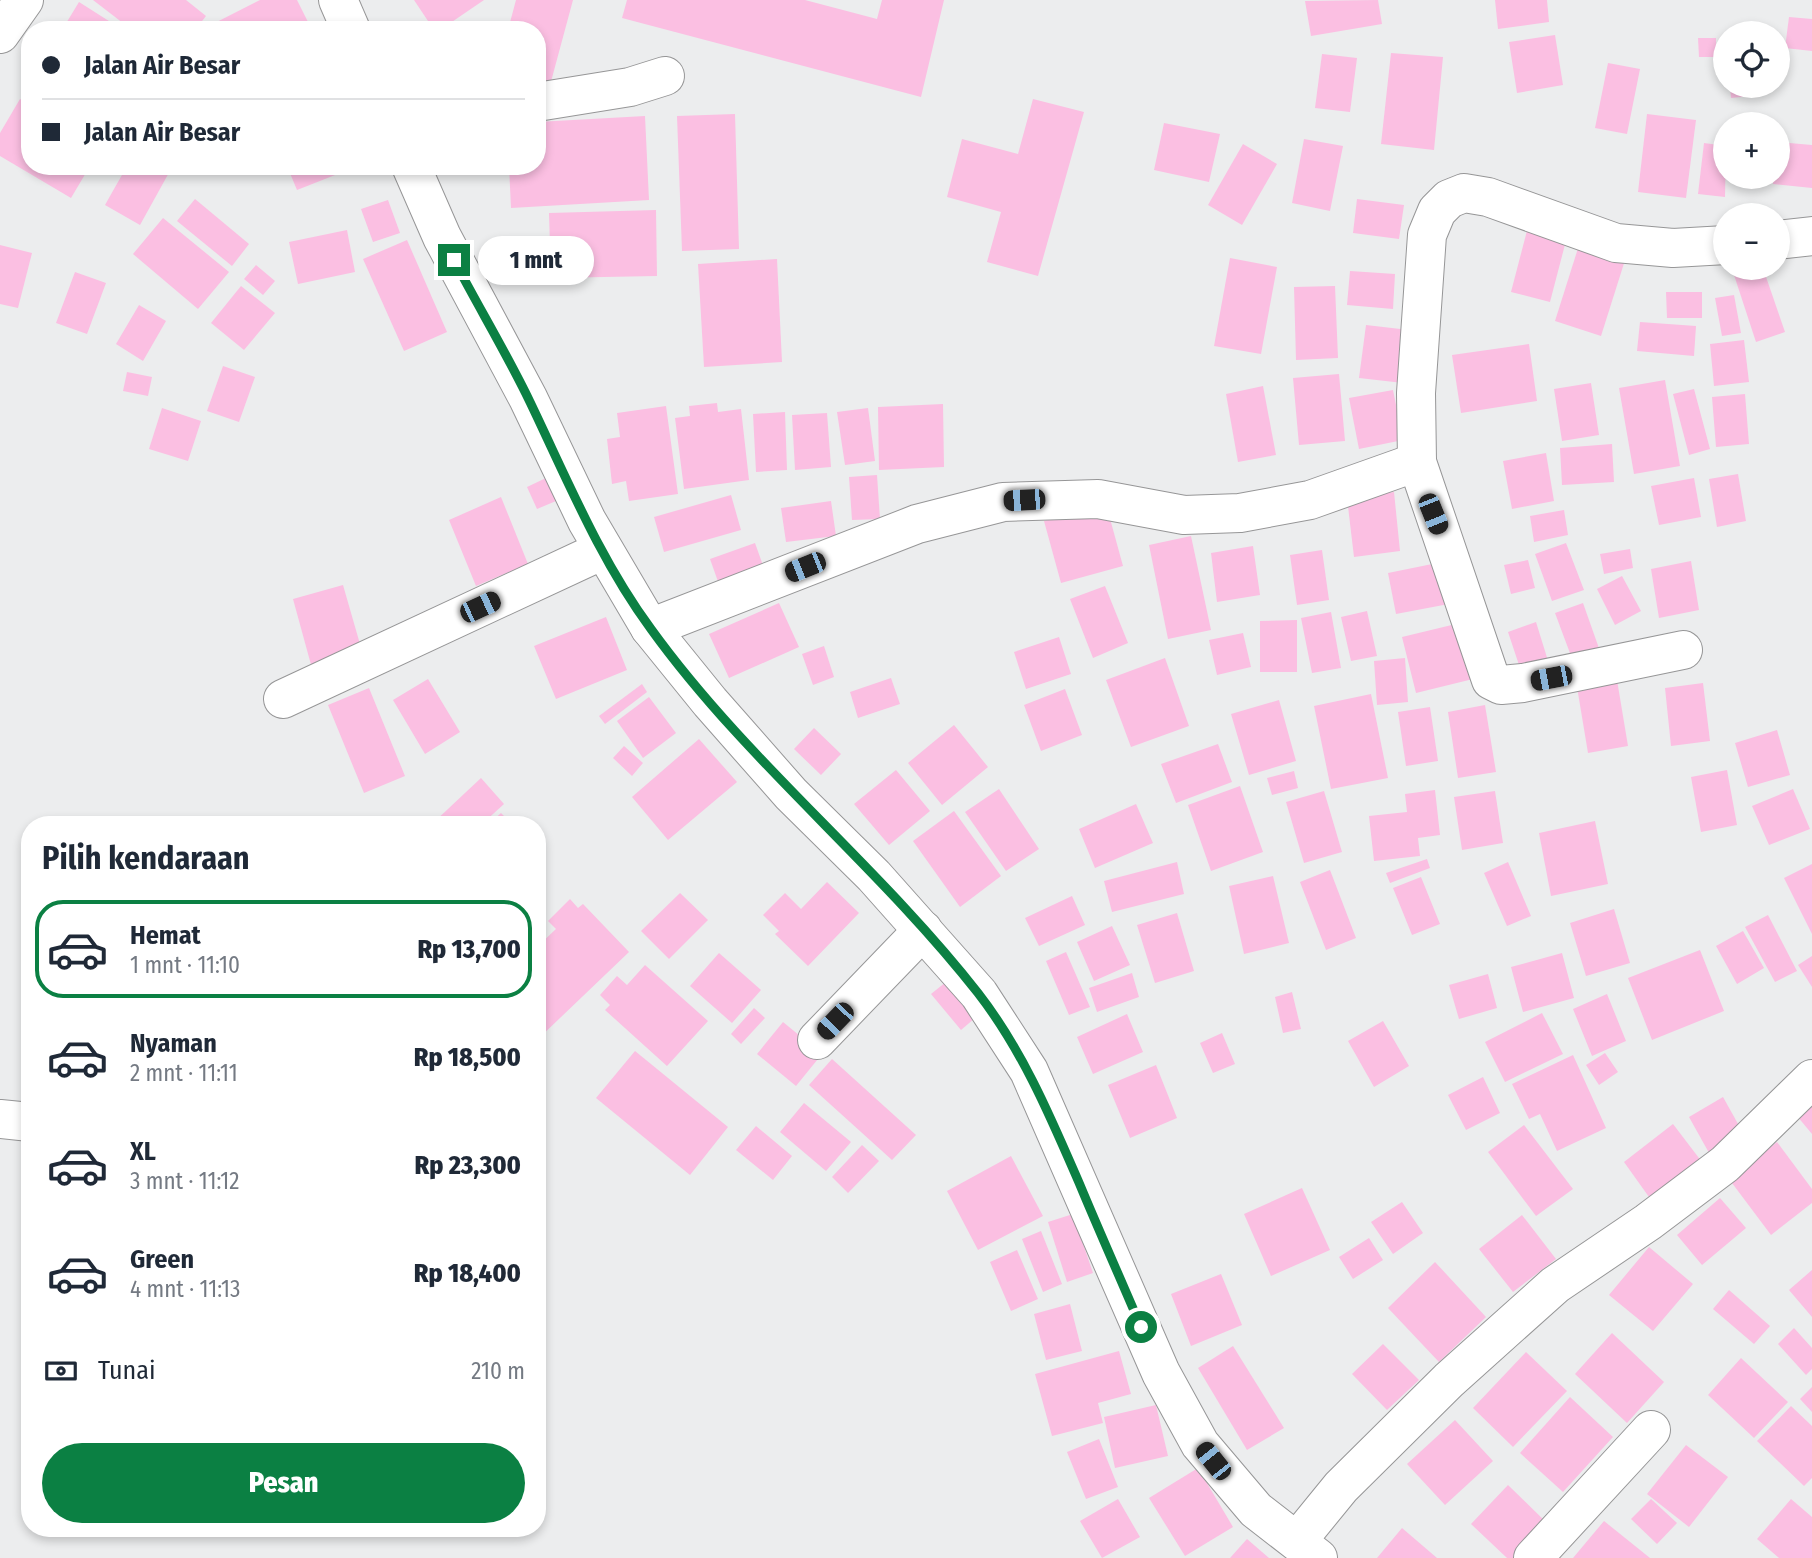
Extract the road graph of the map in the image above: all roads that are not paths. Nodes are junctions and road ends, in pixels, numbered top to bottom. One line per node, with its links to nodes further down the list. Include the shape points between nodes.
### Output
1 (24, 0): 4 (street)
2 (338, 0): 3 (street)
3 (347, 21)
4 (0, 34)
5 (666, 76): 6 (street, via 631,87)
6 (546, 101)
7 (415, 175): 12 (street, via 442,237)
8 (1812, 236): 9 (street)
9 (1790, 239)
10 (1713, 246): 11 (street, via 1616,243 1488,197 1464,193 1449,199 1437,211 1427,235 1416,393)
11 (1417, 462): 13 (street, via 1310,500 1240,513 1184,515 1098,499 1003,502 917,524); 14 (street, via 1491,680 1501,685 1523,683)
12 (603, 550): 13 (street); 15 (street)
13 (650, 628): 16 (street, via 791,794)
14 (1683, 650)
15 (283, 699)
16 (923, 930): 17 (street); 20 (street, via 979,994 1029,1071 1161,1373 1200,1444 1256,1510)
17 (817, 1040)
18 (1812, 1079): 20 (street, via 1725,1164 1555,1285 1449,1380 1341,1487)
19 (1651, 1430): 21 (street)
20 (1308, 1550)
21 (1533, 1558)

